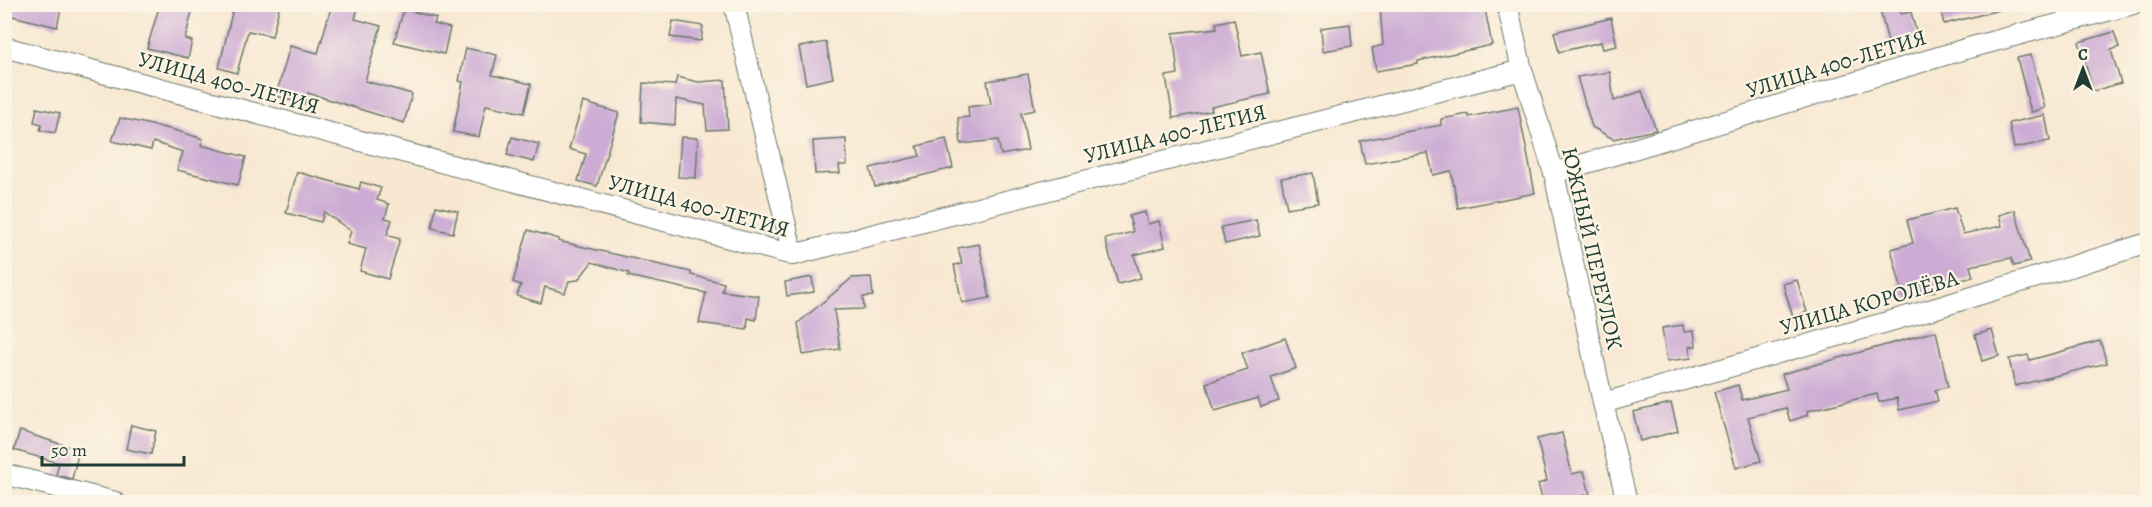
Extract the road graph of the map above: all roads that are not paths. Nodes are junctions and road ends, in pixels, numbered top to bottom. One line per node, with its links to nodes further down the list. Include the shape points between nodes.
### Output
1 (734, 4): 8 (street)
2 (1507, 4): 5 (street, ЮЖНЫЙ ПЕРЕУЛОК)
3 (2133, 4): 6 (street, УЛИЦА 400-ЛЕТИЯ, via 1965,49)
4 (4, 47): 8 (street, УЛИЦА 400-ЛЕТИЯ)
5 (1522, 70): 6 (street, ЮЖНЫЙ ПЕРЕУЛОК); 8 (street, УЛИЦА 400-ЛЕТИЯ)
6 (1554, 174): 9 (street, ЮЖНЫЙ ПЕРЕУЛОК)
7 (2148, 243): 9 (street, УЛИЦА КОРОЛЁВА)
8 (792, 255)
9 (1603, 403): 12 (street, ЮЖНЫЙ ПЕРЕУЛОК)
10 (4, 474): 11 (street)
11 (115, 502)
12 (1627, 502)

